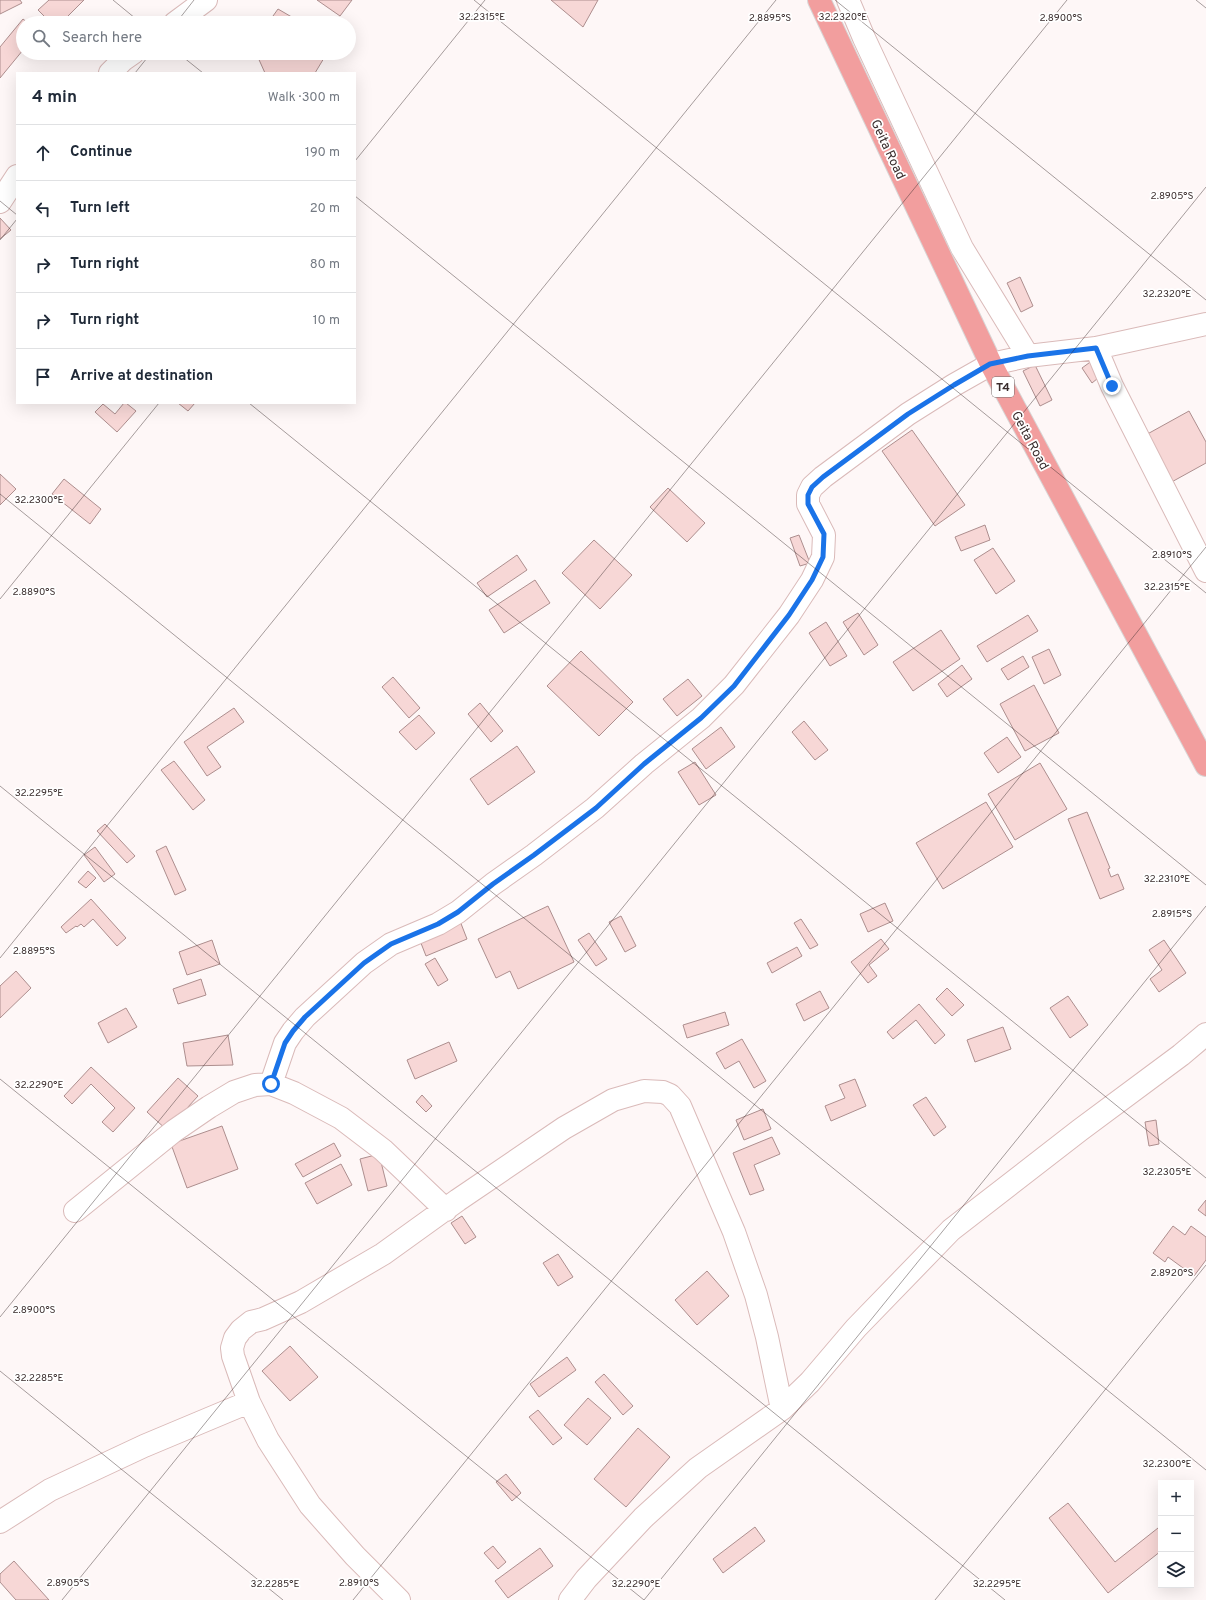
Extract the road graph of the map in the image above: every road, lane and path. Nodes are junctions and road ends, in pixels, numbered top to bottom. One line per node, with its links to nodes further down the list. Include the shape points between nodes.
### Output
1 (206, 0): 4 (street)
2 (819, 0): 12 (highway, Geita Road / T4)
3 (848, 0): 11 (street, via 962,248)
4 (184, 16)
5 (125, 60): 6 (street)
6 (111, 72)
7 (16, 178): 8 (street)
8 (0, 202)
9 (1206, 324): 10 (street)
10 (1096, 348): 11 (street); 13 (street, via 1112,386)
11 (1028, 356): 12 (street)
12 (990, 364): 14 (highway, Geita Road / T4); 16 (street, via 908,414 812,487 808,495 808,504 824,534 823,557 812,580 789,615 734,686 701,718 644,764 596,808 458,912 438,924 391,944 364,963 293,1031 285,1043)
13 (1206, 572)
14 (1206, 765)
15 (1206, 1034): 20 (street, via 951,1230)
16 (271, 1084): 17 (street, via 341,1118 383,1150); 18 (street, via 256,1085 234,1092 209,1107 174,1131)
17 (446, 1210): 19 (street, via 383,1254 343,1278 301,1302 251,1322 241,1330 235,1338 232,1356); 20 (street, via 564,1128 613,1100 644,1090 670,1095 686,1118 734,1232 768,1337)
18 (75, 1211)
19 (249, 1402): 21 (street, via 144,1446 50,1490); 22 (street, via 268,1440 310,1505)
20 (782, 1409): 23 (street, via 698,1468 643,1518 586,1579)
21 (0, 1522)
22 (398, 1600)
23 (570, 1600)

